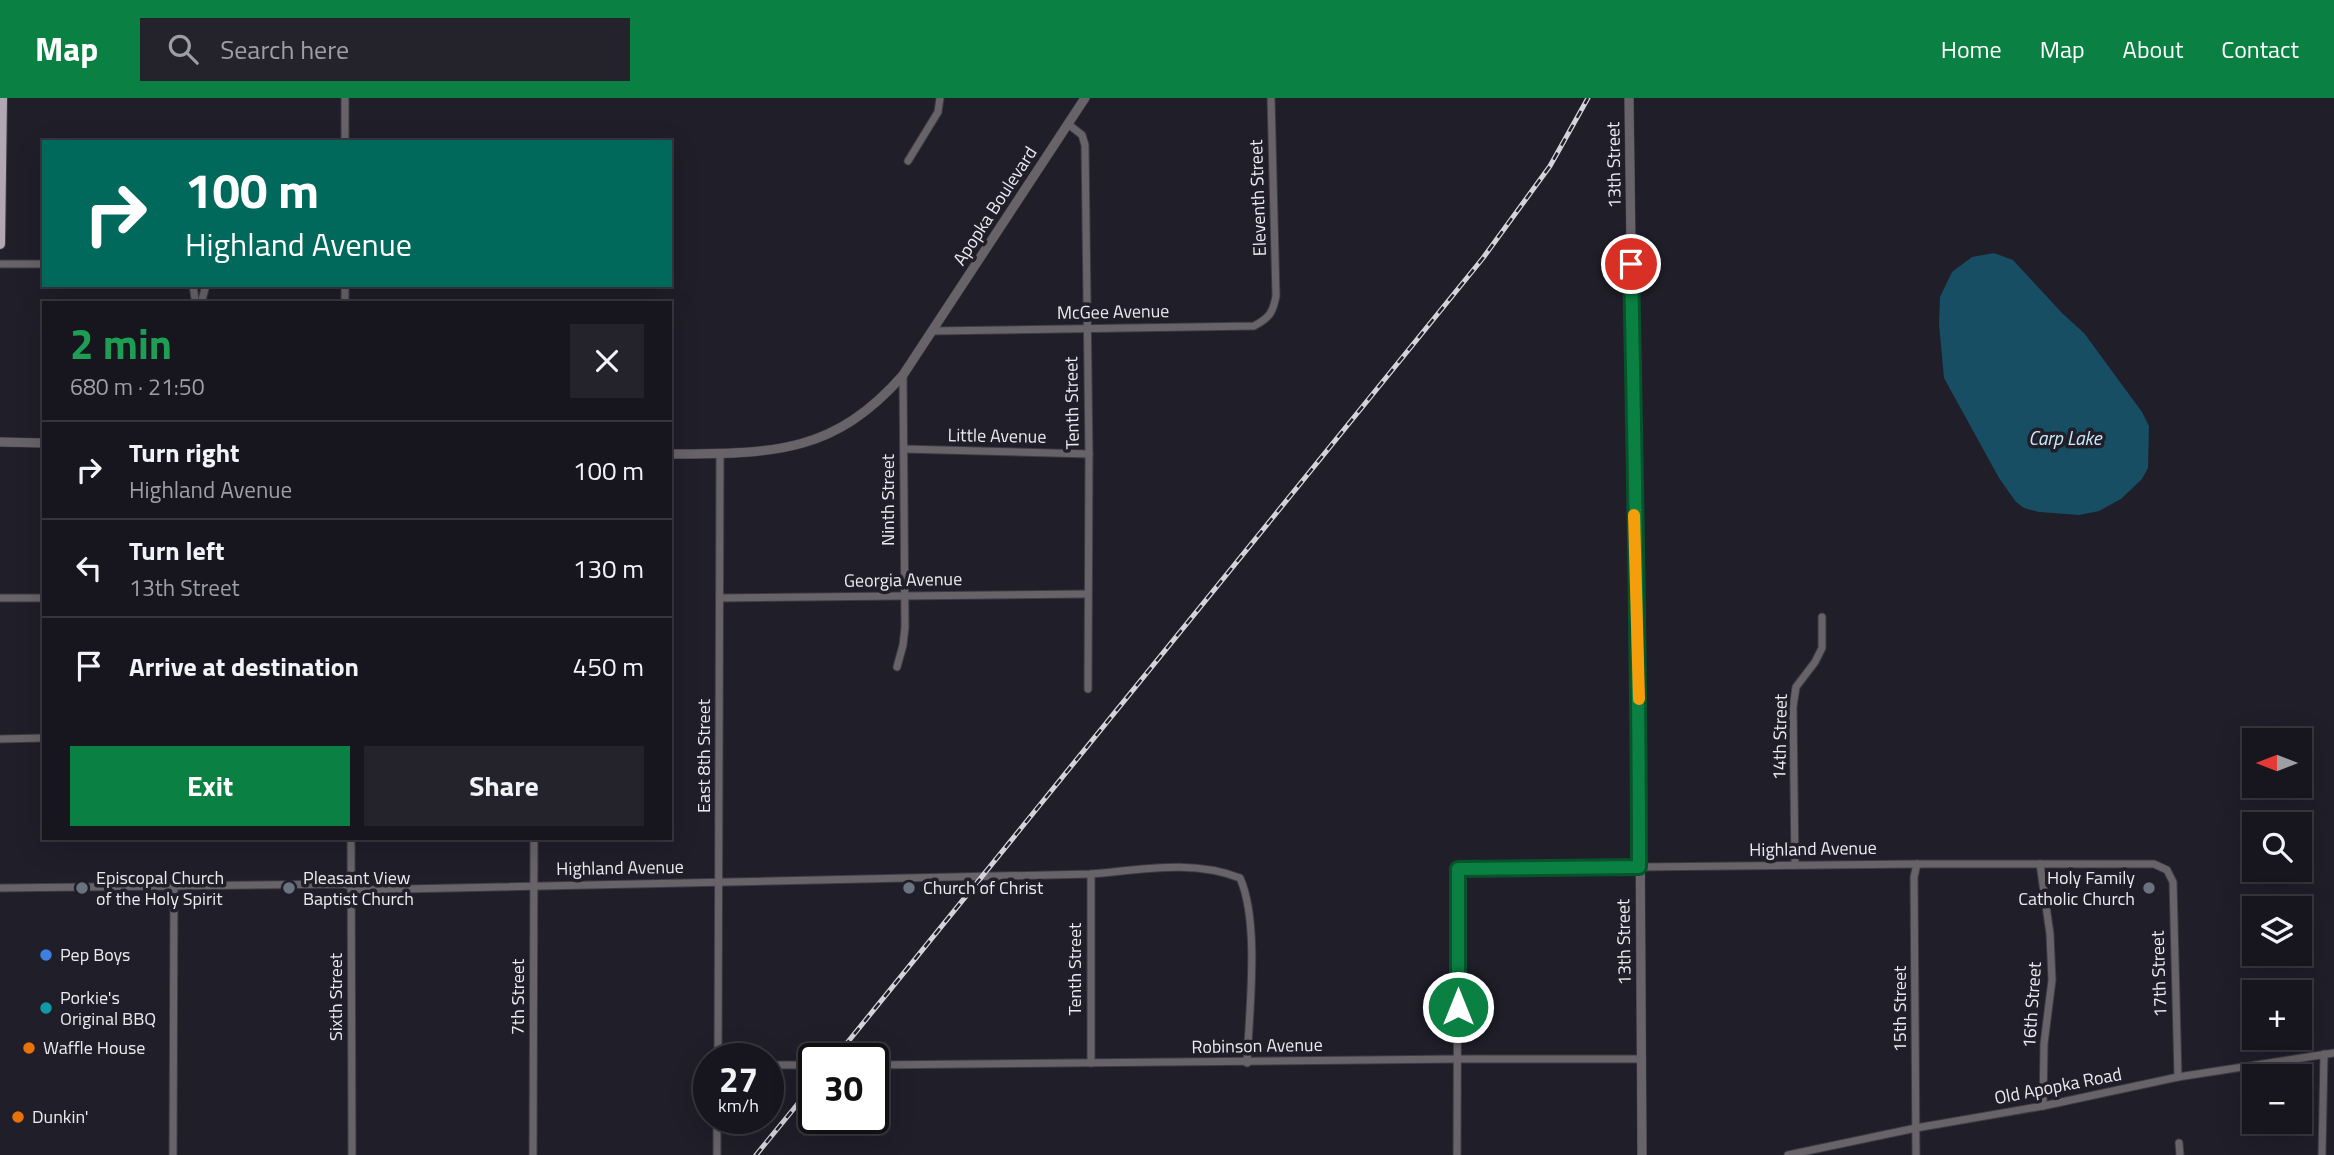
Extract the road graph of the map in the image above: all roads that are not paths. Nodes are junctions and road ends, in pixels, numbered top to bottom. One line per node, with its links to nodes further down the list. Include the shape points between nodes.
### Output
1 (2, 98): 10 (main road)
2 (345, 98): 8 (street)
3 (940, 98): 9 (street, via 938,111)
4 (1085, 98): 7 (street, Apopka Boulevard)
5 (1271, 98): 15 (street, Eleventh Street)
6 (1629, 98): 40 (street, 13th Street)
7 (1068, 124): 16 (street, Tenth Street, via 1082,135 1085,145); 17 (street, Apopka Boulevard)
8 (345, 140)
9 (908, 161)
10 (0, 244)
11 (0, 264): 12 (street)
12 (42, 264)
13 (193, 287): 14 (street, via 198,299)
14 (205, 287)
15 (1276, 296): 16 (street, McGee Avenue, via 1268,319 1254,326)
16 (1086, 329): 17 (street, McGee Avenue); 24 (street, Tenth Street)
17 (932, 331): 18 (street, Apopka Boulevard)
18 (903, 375): 21 (street, Ninth Street); 22 (street, Apopka Boulevard, via 867,411 825,436 784,449)
19 (0, 442): 20 (street)
20 (42, 443)
21 (904, 449): 24 (street, Little Avenue); 26 (street, Ninth Street)
22 (720, 453): 23 (street, Apopka Boulevard); 29 (street, East 8th Street)
23 (672, 454)
24 (1089, 454): 25 (street, Tenth Street)
25 (1087, 594): 26 (street, Georgia Avenue); 32 (street, Tenth Street)
26 (904, 596): 29 (street, Georgia Avenue); 31 (street, Ninth Street, via 904,645)
27 (0, 598): 28 (street)
28 (42, 598)
29 (720, 598): 43 (street, East 8th Street)
30 (1822, 617): 39 (street, 14th Street, via 1822,648 1796,687 1793,707)
31 (897, 667)
32 (1088, 689)
33 (42, 738): 34 (street)
34 (0, 739)
35 (351, 840): 46 (street, Sixth Street)
36 (534, 840): 44 (street, 7th Street)
37 (1917, 864): 38 (street, Highland Avenue); 39 (street, Highland Avenue); 58 (street, 15th Street)
38 (2040, 864): 41 (street, Highland Avenue, via 2154,864); 57 (street, 16th Street, via 2052,980)
39 (1795, 865): 40 (street, Highland Avenue)
40 (1639, 867): 51 (street, Highland Avenue, via 1458,869); 52 (street, 13th Street)
41 (2167, 870): 56 (street, 17th Street, via 2172,882)
42 (1091, 874): 43 (street, Highland Avenue); 53 (street, Tenth Street); 54 (street, Highland Avenue, via 1186,866 1240,878 1248,895 1251,967)
43 (719, 881): 44 (street, Highland Avenue); 48 (street, East 8th Street)
44 (534, 886): 46 (street, Highland Avenue); 63 (street, 7th Street)
45 (174, 887): 46 (street, Highland Avenue); 47 (street, Highland Avenue); 61 (street)
46 (351, 887): 62 (street, Sixth Street)
47 (0, 888)
48 (718, 1043)
49 (2334, 1053): 50 (street, Old Apopka Road)
50 (2324, 1054): 56 (street, Old Apopka Road); 70 (street)
51 (1458, 1059): 52 (street, Robinson Avenue); 54 (street, Robinson Avenue); 65 (street)
52 (1641, 1059): 66 (street, 13th Street)
53 (1091, 1063): 54 (street, Robinson Avenue); 55 (street, Robinson Avenue)
54 (1247, 1063)
55 (889, 1065)
56 (2178, 1077): 57 (street, Old Apopka Road)
57 (2043, 1106): 58 (street, Old Apopka Road)
58 (1916, 1128): 67 (street, Old Apopka Road); 68 (street, 15th Street)
59 (717, 1134): 64 (street)
60 (2179, 1143): 69 (street)
61 (173, 1155)
62 (352, 1155)
63 (533, 1155)
64 (717, 1155)
65 (1457, 1155)
66 (1642, 1155)
67 (1788, 1155)
68 (1916, 1155)
69 (2180, 1155)
70 (2322, 1155)

